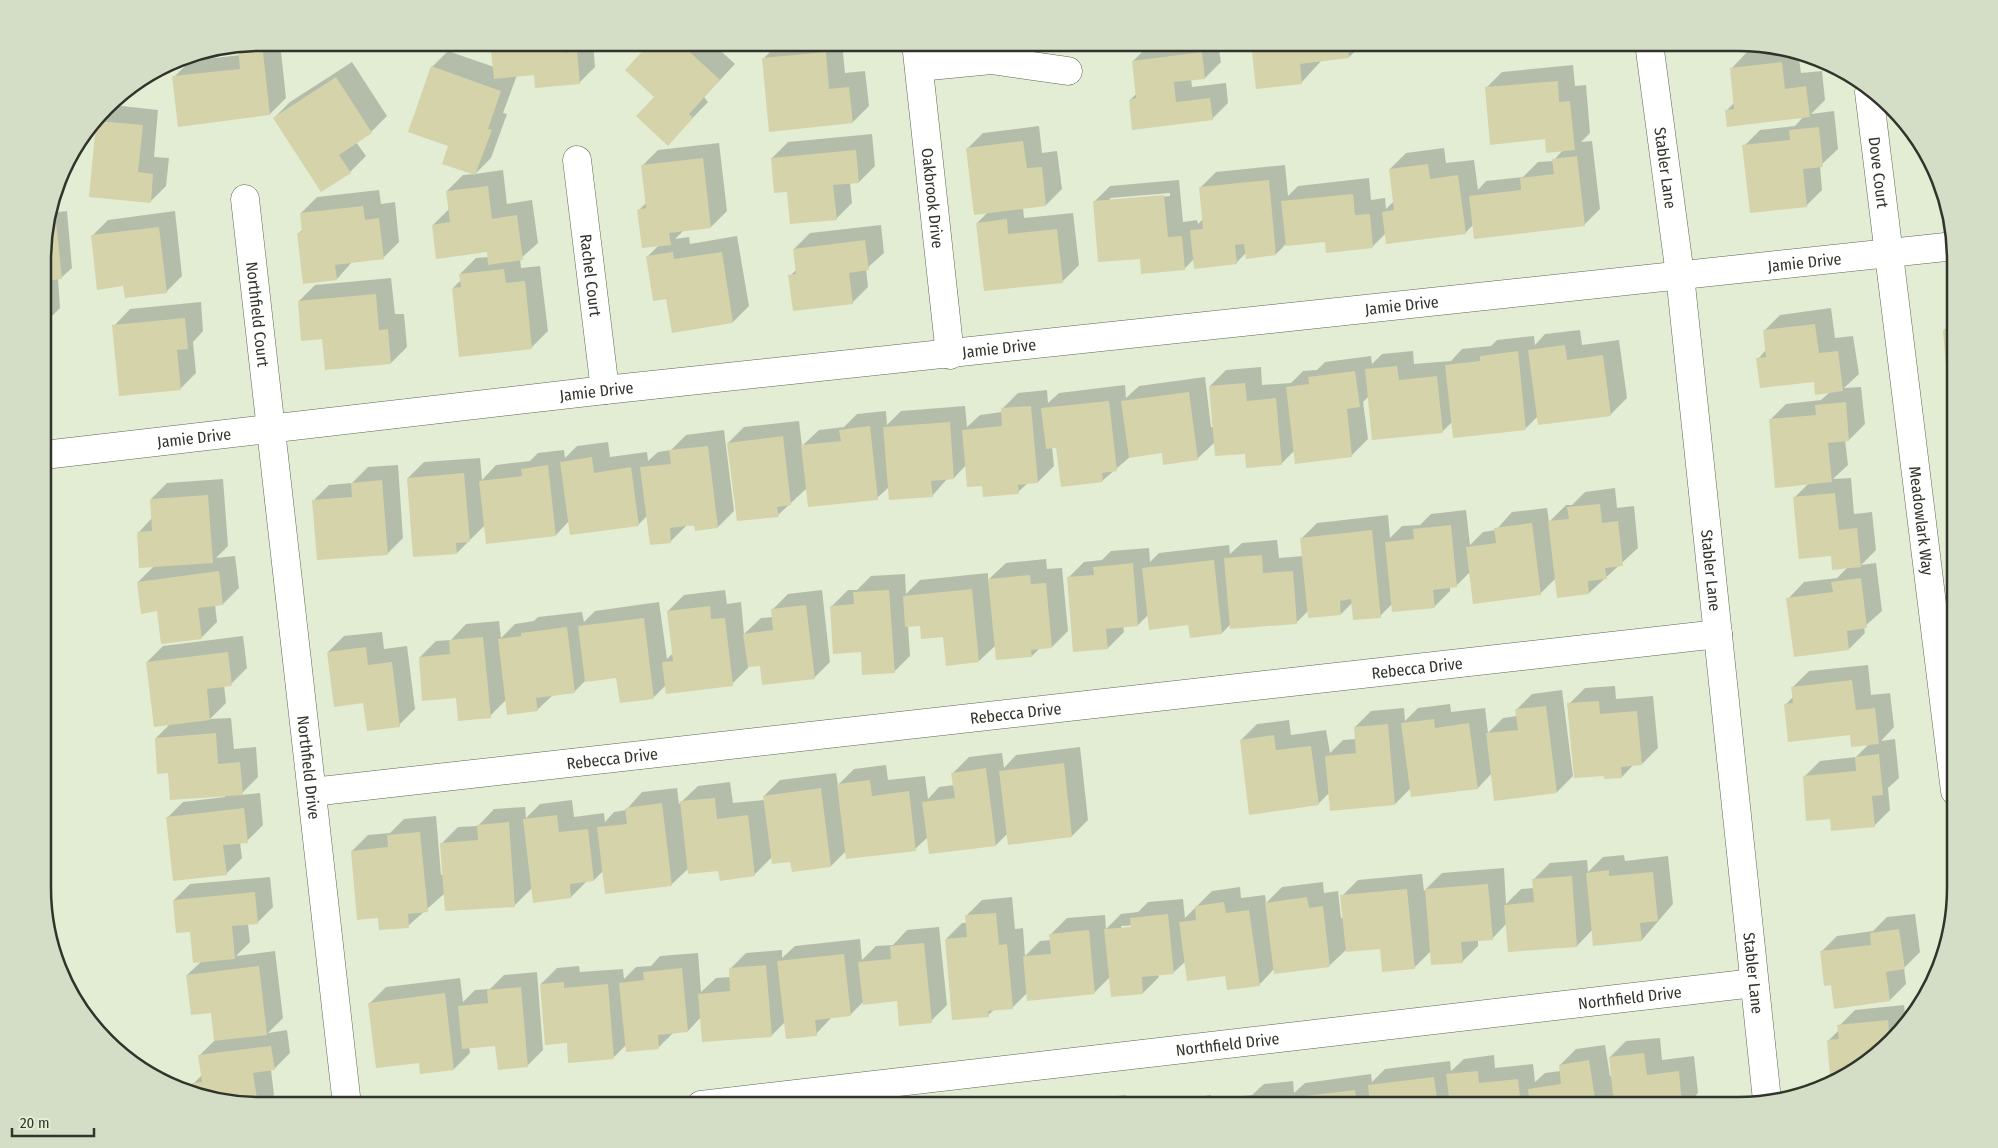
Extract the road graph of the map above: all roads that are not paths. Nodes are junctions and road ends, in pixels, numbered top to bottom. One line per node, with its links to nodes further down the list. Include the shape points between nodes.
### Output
1 (1650, 51): 9 (street, Stabler Lane)
2 (918, 55): 3 (street, via 991,60); 10 (street, Oakbrook Drive)
3 (1068, 71)
4 (1870, 98): 8 (street, Dove Court)
5 (578, 160): 11 (street, Rachel Court)
6 (245, 199): 12 (street, Northfield Court)
7 (1946, 247): 8 (street, Jamie Drive)
8 (1888, 252): 9 (street, Jamie Drive); 15 (street, Meadowlark Way)
9 (1680, 275): 10 (street, Jamie Drive); 14 (street, Stabler Lane)
10 (950, 355): 11 (street, Jamie Drive)
11 (605, 390): 12 (street, Jamie Drive)
12 (270, 429): 13 (street, Jamie Drive); 16 (street, Northfield Drive)
13 (51, 454)
14 (1718, 634): 16 (street, Rebecca Drive); 17 (street, Stabler Lane)
15 (1947, 727)
16 (312, 792): 19 (street, Northfield Drive)
17 (1754, 983): 18 (street, Stabler Lane); 20 (street, Northfield Drive)
18 (1766, 1095)
19 (346, 1097)
20 (770, 1097)

